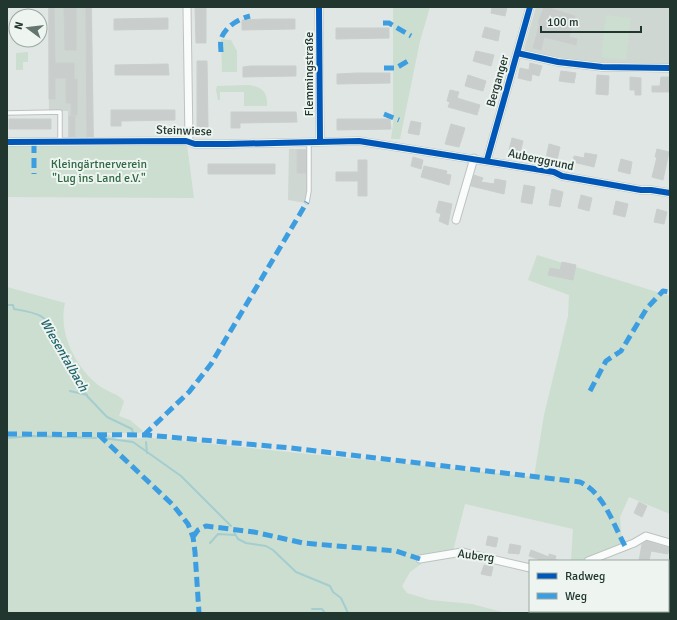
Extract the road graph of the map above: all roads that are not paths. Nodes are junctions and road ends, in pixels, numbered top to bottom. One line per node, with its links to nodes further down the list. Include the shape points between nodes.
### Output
1 (187, 7): 11 (street, Steinwiese)
2 (319, 7): 7 (street, Flemmingstraße)
3 (530, 7): 4 (street, Berganger)
4 (517, 53): 5 (street, via 558,62 602,67); 14 (street, Berganger)
5 (670, 68)
6 (7, 113): 10 (lane, via 60,112)
7 (320, 141): 8 (street, Steinwiese); 12 (street, Steinwiese)
8 (359, 141): 13 (street, Auberggrund)
9 (7, 142): 10 (street, Steinwiese)
10 (60, 142): 11 (street, Steinwiese)
11 (189, 142): 12 (street, Steinwiese)
12 (309, 142): 16 (lane)
13 (474, 158): 14 (street, Auberggrund); 17 (street)
14 (487, 160): 15 (street, Auberggrund, via 554,172 562,176)
15 (670, 194)
16 (307, 202)
17 (456, 220)
18 (670, 543): 20 (street, via 646,536)
19 (420, 559): 21 (street, Auberg, via 462,552)
20 (591, 560)
21 (529, 568)

